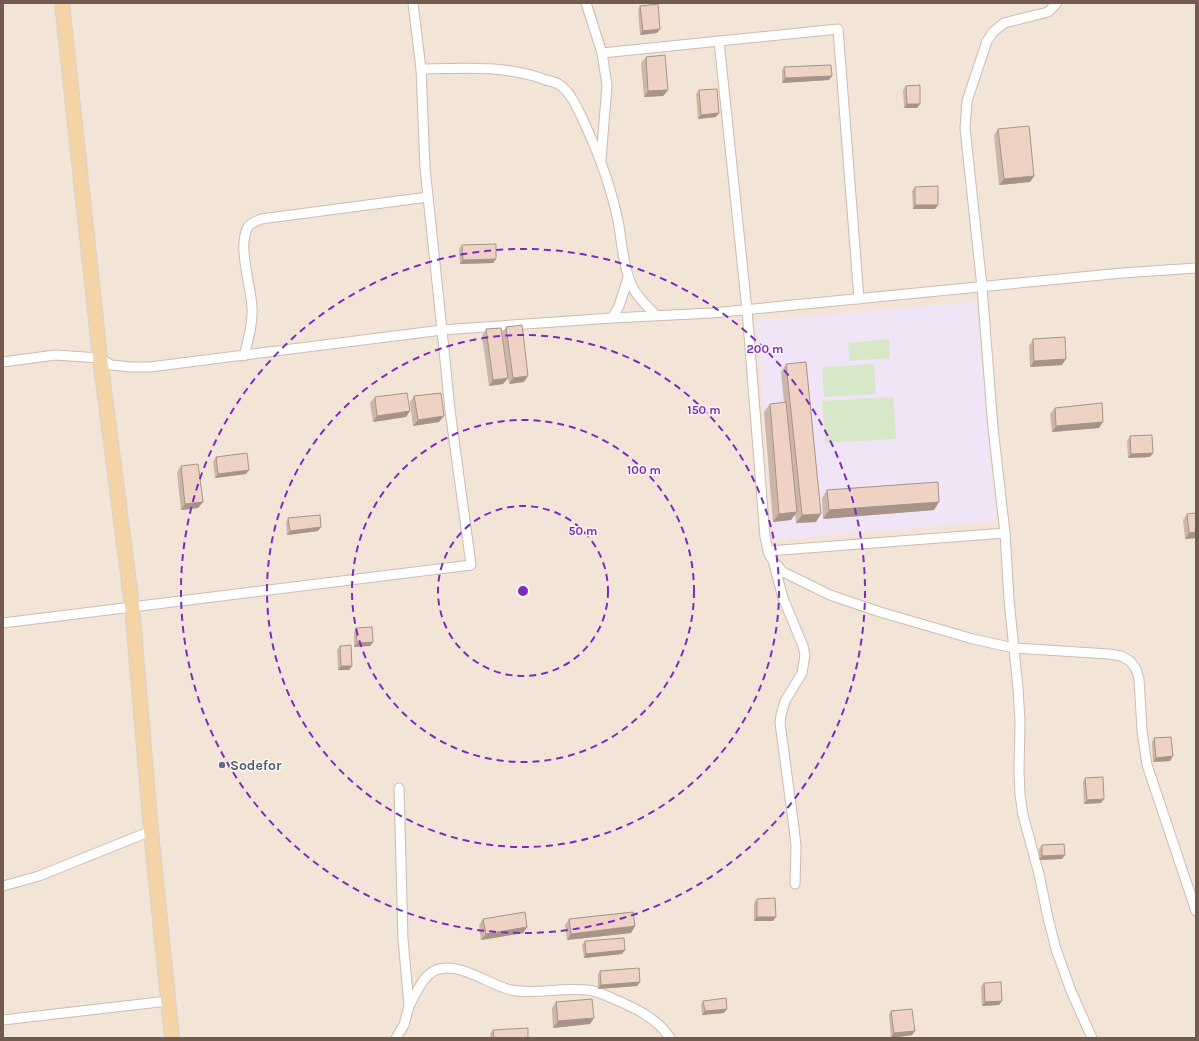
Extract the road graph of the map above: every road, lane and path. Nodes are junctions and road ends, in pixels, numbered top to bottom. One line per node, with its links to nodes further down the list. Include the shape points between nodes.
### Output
1 (62, 3): 19 (main road)
2 (413, 3): 7 (street)
3 (586, 3): 6 (street)
4 (1057, 3): 12 (street, via 1048,12 1004,23 992,32 967,101 965,128)
5 (719, 41): 6 (street); 13 (street, via 838,29); 14 (street)
6 (602, 54): 8 (street, via 607,85)
7 (421, 69): 8 (street, via 505,70 534,75 560,85 571,97); 9 (street)
8 (601, 161): 11 (street, via 616,214)
9 (428, 197): 17 (street); 18 (street, via 260,219 248,226 243,246 253,316)
10 (1196, 268): 12 (street)
11 (628, 278): 15 (street, via 638,296); 16 (street, via 619,306)
12 (982, 287): 13 (street); 21 (street, via 992,428)
13 (859, 299): 14 (street)
14 (747, 310): 15 (street); 22 (street)
15 (656, 315): 16 (street)
16 (612, 318): 17 (street)
17 (442, 330): 18 (street); 24 (street, via 471,565)
18 (244, 356): 19 (street, via 150,367 111,365)
19 (100, 358): 20 (street, via 55,355); 24 (main road)
20 (3, 362)
21 (1005, 533): 22 (street); 26 (street)
22 (768, 550): 23 (street)
23 (774, 562): 26 (street, via 783,572 830,595 924,626); 29 (street, via 783,598 805,655 802,673 785,701 781,715 781,733 796,846)
24 (132, 606): 25 (street); 28 (main road)
25 (3, 623)
26 (1014, 648): 31 (street, via 1121,656 1130,661 1136,669 1147,765); 38 (street, via 1023,815 1040,874 1056,949)
27 (399, 788): 33 (street, via 403,939)
28 (151, 831): 30 (street, via 39,876); 32 (main road)
29 (795, 884)
30 (3, 886)
31 (1196, 911)
32 (168, 1001): 34 (street); 35 (main road)
33 (409, 1006): 36 (street, via 404,1025); 37 (street, via 429,975 436,970 455,969 514,990 588,990 599,993 648,1015)
34 (3, 1020)
35 (172, 1038)
36 (396, 1038)
37 (670, 1038)
38 (1092, 1038)

